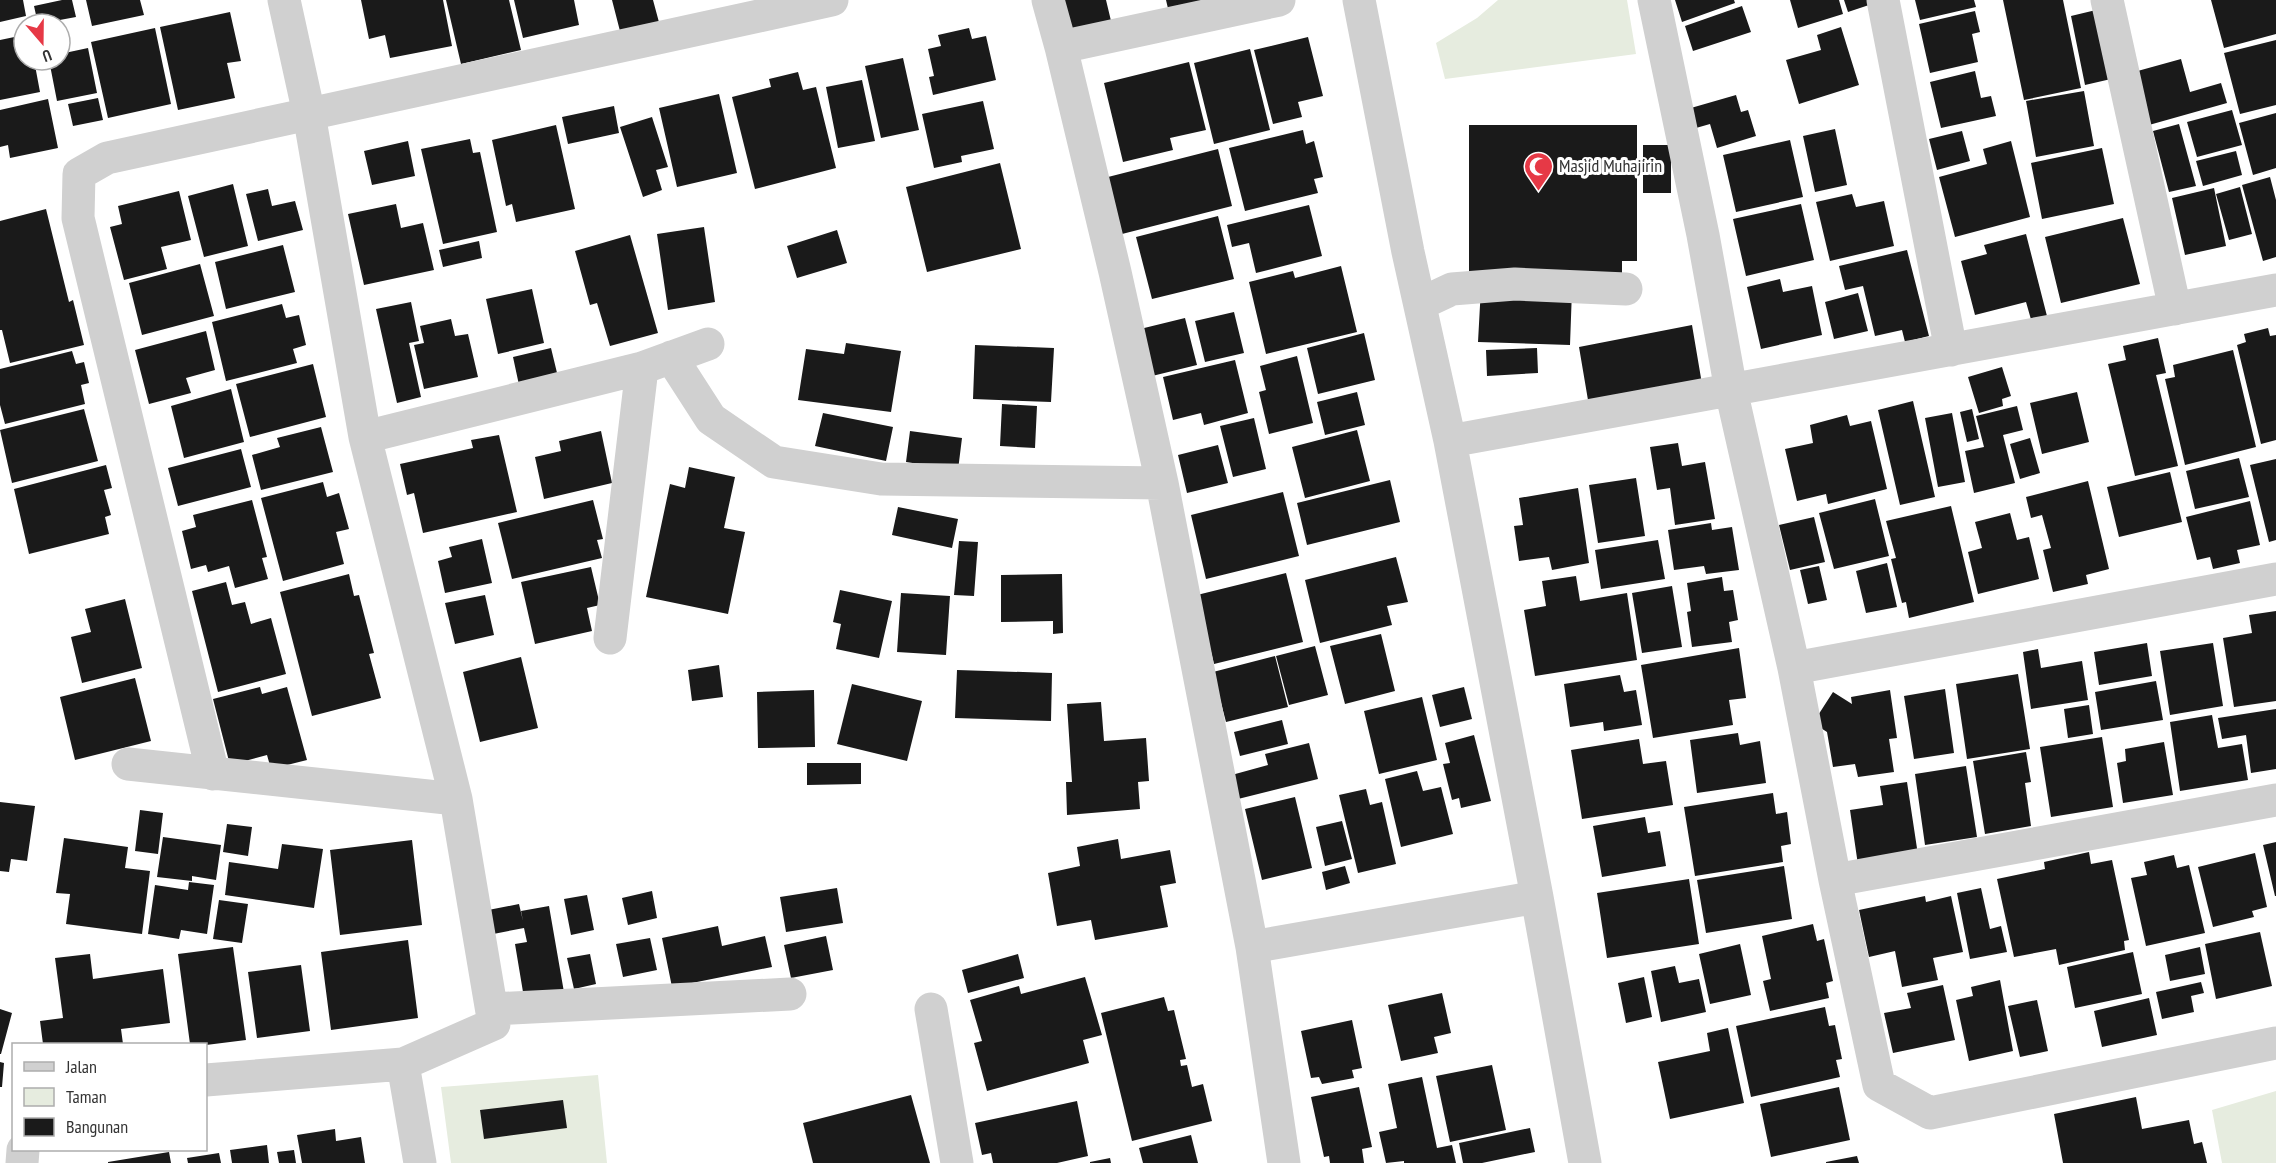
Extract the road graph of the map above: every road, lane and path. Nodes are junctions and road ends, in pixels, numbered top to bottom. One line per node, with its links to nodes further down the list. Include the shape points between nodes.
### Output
1 (284, 0): 10 (street)
2 (832, 0): 10 (street)
3 (1048, 0): 9 (street)
4 (1279, 0): 9 (street)
5 (1359, 0): 13 (street)
6 (1654, 0): 18 (street)
7 (1883, 0): 16 (street)
8 (2106, 0): 14 (street)
9 (1060, 47): 21 (street)
10 (309, 114): 19 (street); 26 (street, via 107,158 80,174 78,219)
11 (1626, 288): 13 (street, via 1515,284 1462,288)
12 (2276, 290): 14 (street)
13 (1420, 304): 20 (street)
14 (2175, 309): 16 (street)
15 (708, 344): 17 (street)
16 (1951, 350): 18 (street)
17 (656, 362): 19 (street); 21 (street, via 711,419 774,462 881,479); 23 (street)
18 (1731, 390): 20 (street); 24 (street)
19 (365, 437): 27 (street)
20 (1450, 441): 30 (street)
21 (1161, 483): 31 (street)
22 (2276, 579): 24 (street)
23 (610, 638)
24 (1794, 668): 29 (street)
25 (128, 764): 26 (street)
26 (213, 774): 27 (street)
27 (456, 799): 33 (street)
28 (2276, 800): 29 (street)
29 (1835, 880): 35 (street, via 1879,1085 1930,1113)
30 (1538, 897): 31 (street); 41 (street)
31 (1252, 948): 40 (street)
32 (790, 994): 33 (street)
33 (492, 1009): 36 (street, via 494,1024)
34 (931, 1009): 39 (street)
35 (2276, 1043)
36 (403, 1064): 37 (street); 38 (street)
37 (207, 1080)
38 (420, 1163)
39 (957, 1163)
40 (1284, 1163)
41 (1585, 1163)

